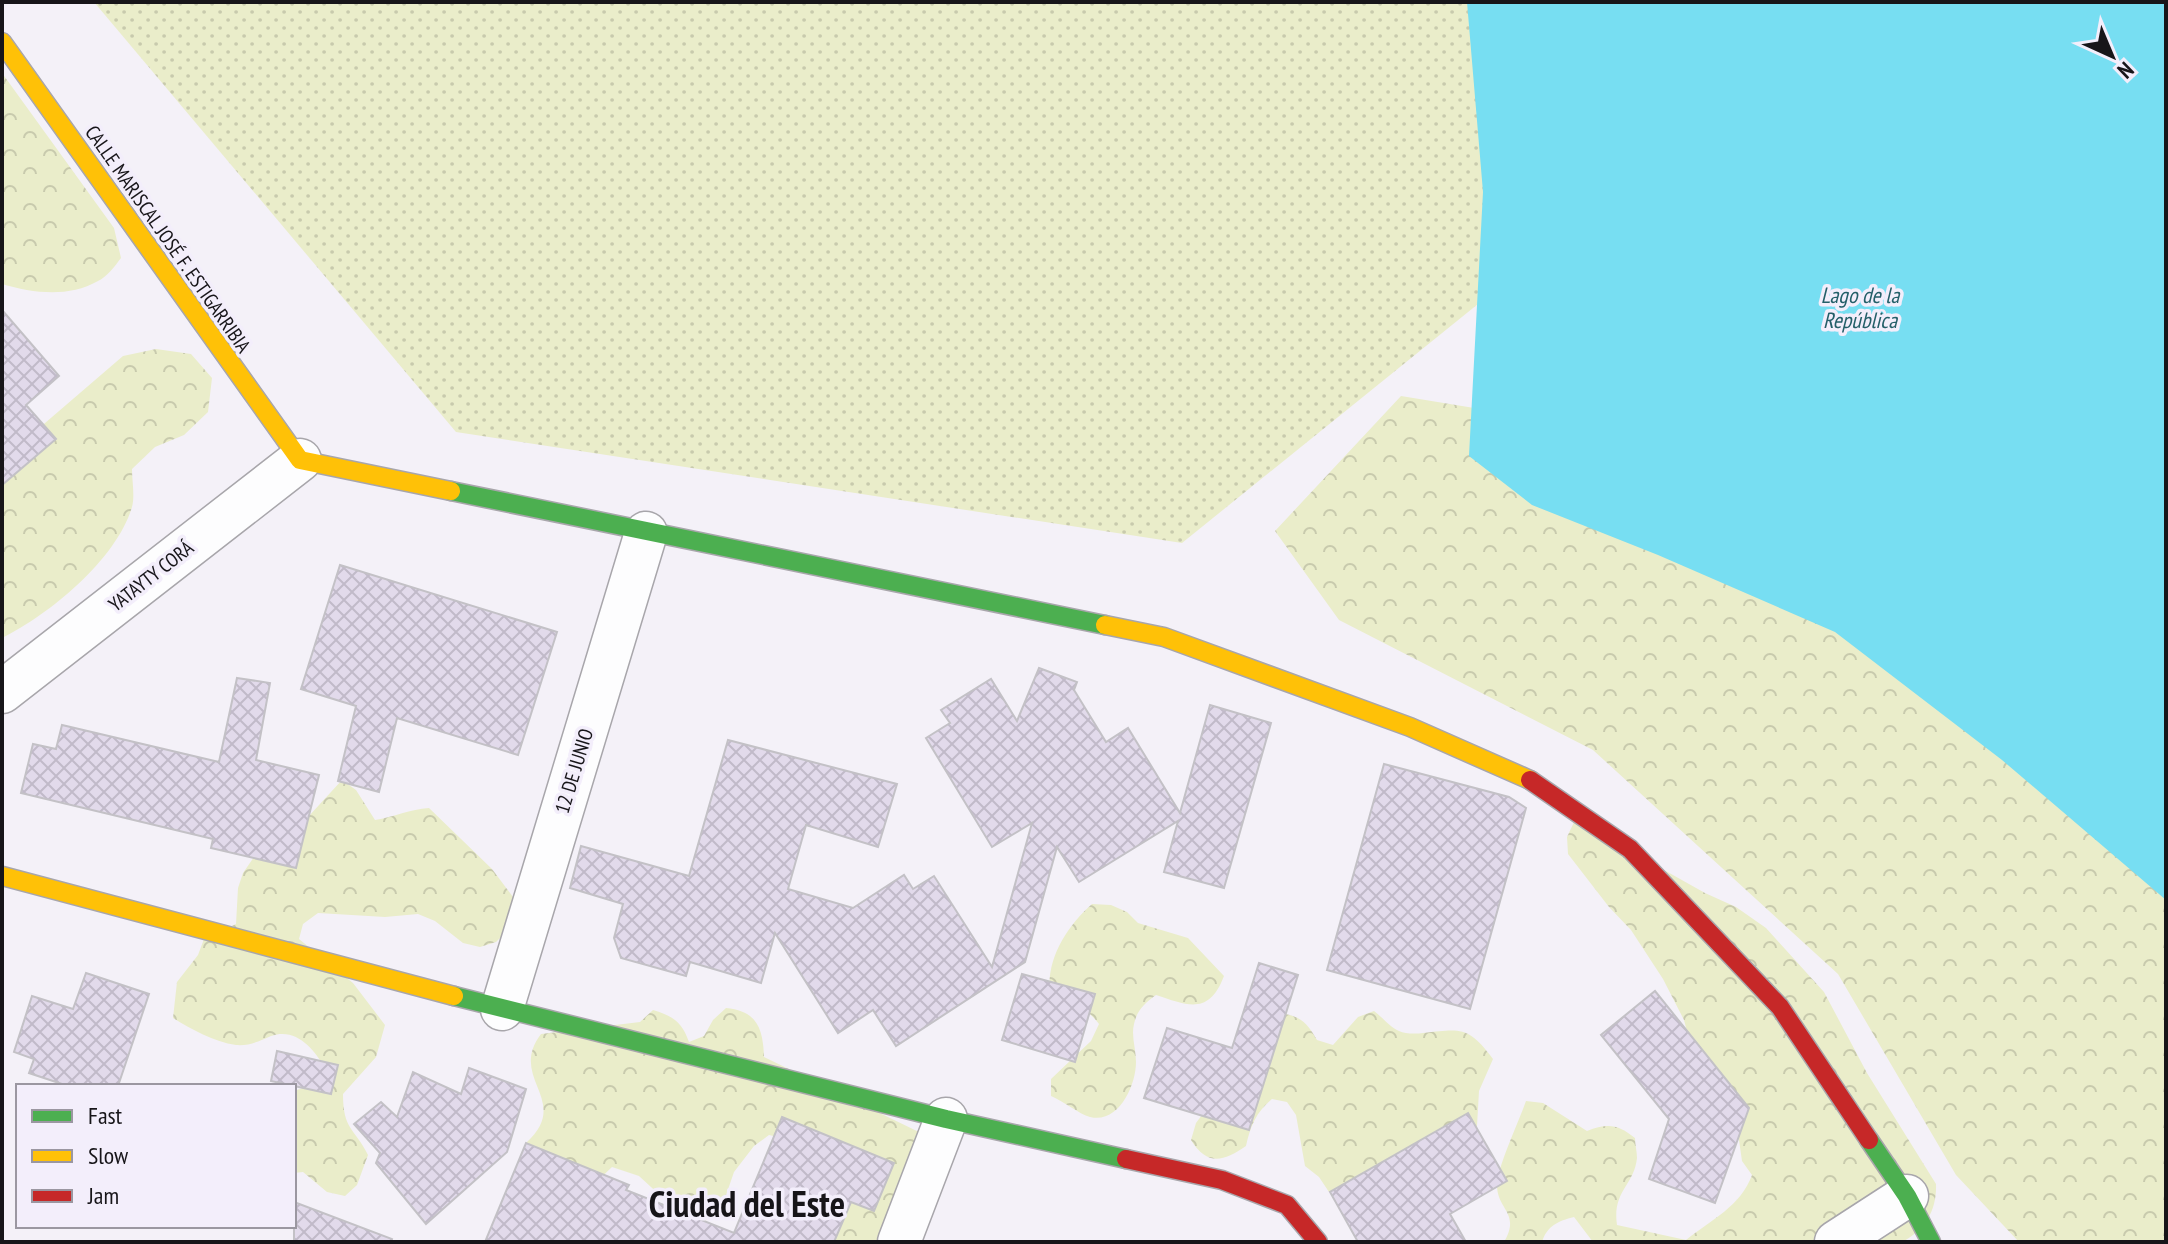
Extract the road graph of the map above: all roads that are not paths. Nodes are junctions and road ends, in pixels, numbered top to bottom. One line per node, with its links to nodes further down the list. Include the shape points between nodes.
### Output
1 (2, 42): 2 (street, CALLE MARISCAL JOSÉ F. ESTIGARRIBIA)
2 (300, 460): 3 (street); 4 (street, YATAYTY CORÁ)
3 (646, 533): 6 (street, 12 DE JUNIO); 8 (street, via 1164,637 1410,727 1527,778 1630,849 1780,1007)
4 (2, 692)
5 (2, 876): 6 (street)
6 (502, 1009): 7 (street)
7 (946, 1119): 9 (street); 10 (street, via 1222,1180 1287,1205)
8 (1907, 1196): 11 (street); 12 (street)
9 (899, 1242)
10 (1318, 1242)
11 (1836, 1242)
12 (1931, 1242)

